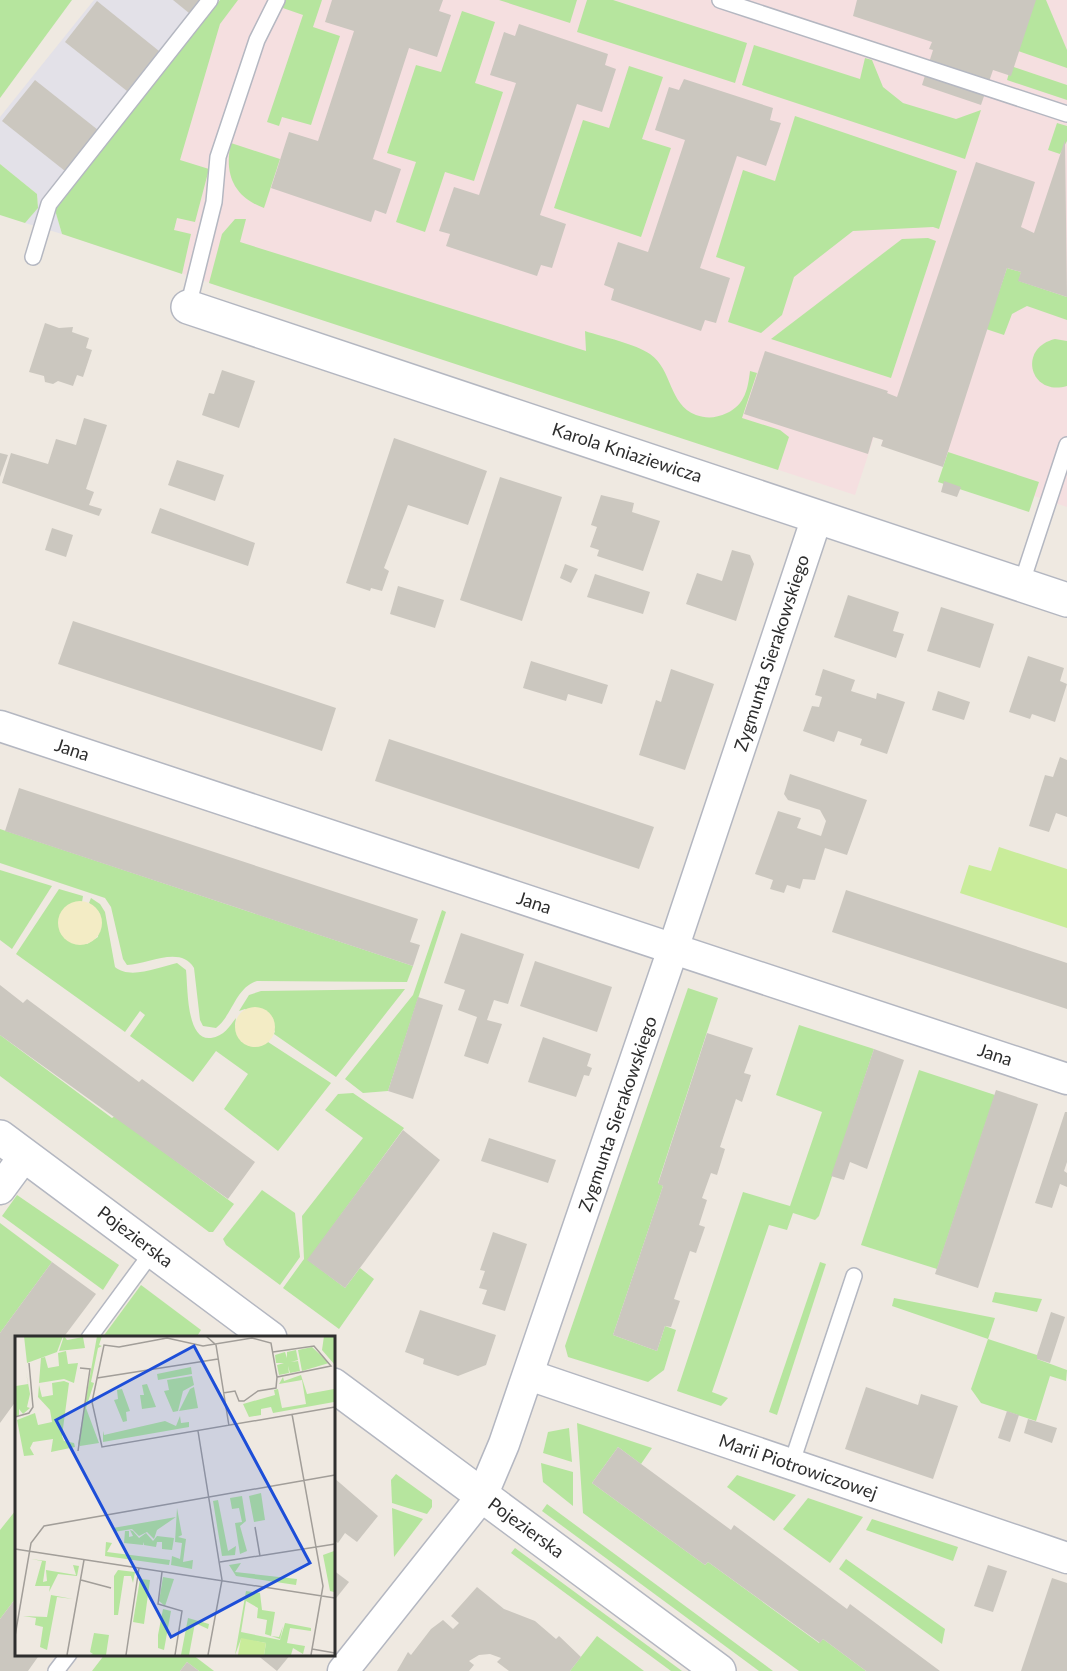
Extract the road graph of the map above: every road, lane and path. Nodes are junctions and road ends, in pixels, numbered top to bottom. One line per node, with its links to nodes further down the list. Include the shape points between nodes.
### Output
1 (210, 0): 5 (lane, via 49,204)
2 (277, 0): 6 (lane, via 257,40 218,156 214,202)
3 (720, 0): 4 (lane)
4 (1067, 114)
5 (33, 257)
6 (188, 307): 8 (street, Karola Kniaziewicza)
7 (1067, 445): 9 (lane)
8 (817, 517): 9 (street, Karola Kniaziewicza); 12 (street, Zygmunta Sierakowskiego)
9 (1021, 585): 10 (street, Karola Kniaziewicza)
10 (1067, 600)
11 (0, 726): 12 (street, Jana)
12 (673, 949): 13 (street, Jana); 20 (street, Zygmunta Sierakowskiego)
13 (1067, 1080)
14 (12, 1146): 15 (street); 16 (street, Pojezierska)
15 (0, 1189)
16 (153, 1251): 18 (lane); 19 (street, Pojezierska)
17 (854, 1276): 22 (lane)
18 (90, 1336)
19 (267, 1336)
20 (529, 1375): 22 (street, Marii Piotrowiczowej); 23 (street, Zygmunta Sierakowskiego)
21 (334, 1386): 23 (street, Pojezierska)
22 (791, 1465): 24 (street, Marii Piotrowiczowej)
23 (482, 1496): 27 (street, Zygmunta Sierakowskiego); 28 (street, Pojezierska)
24 (1067, 1558)
25 (67, 1656): 26 (lane)
26 (56, 1671)
27 (343, 1671)
28 (719, 1671)

